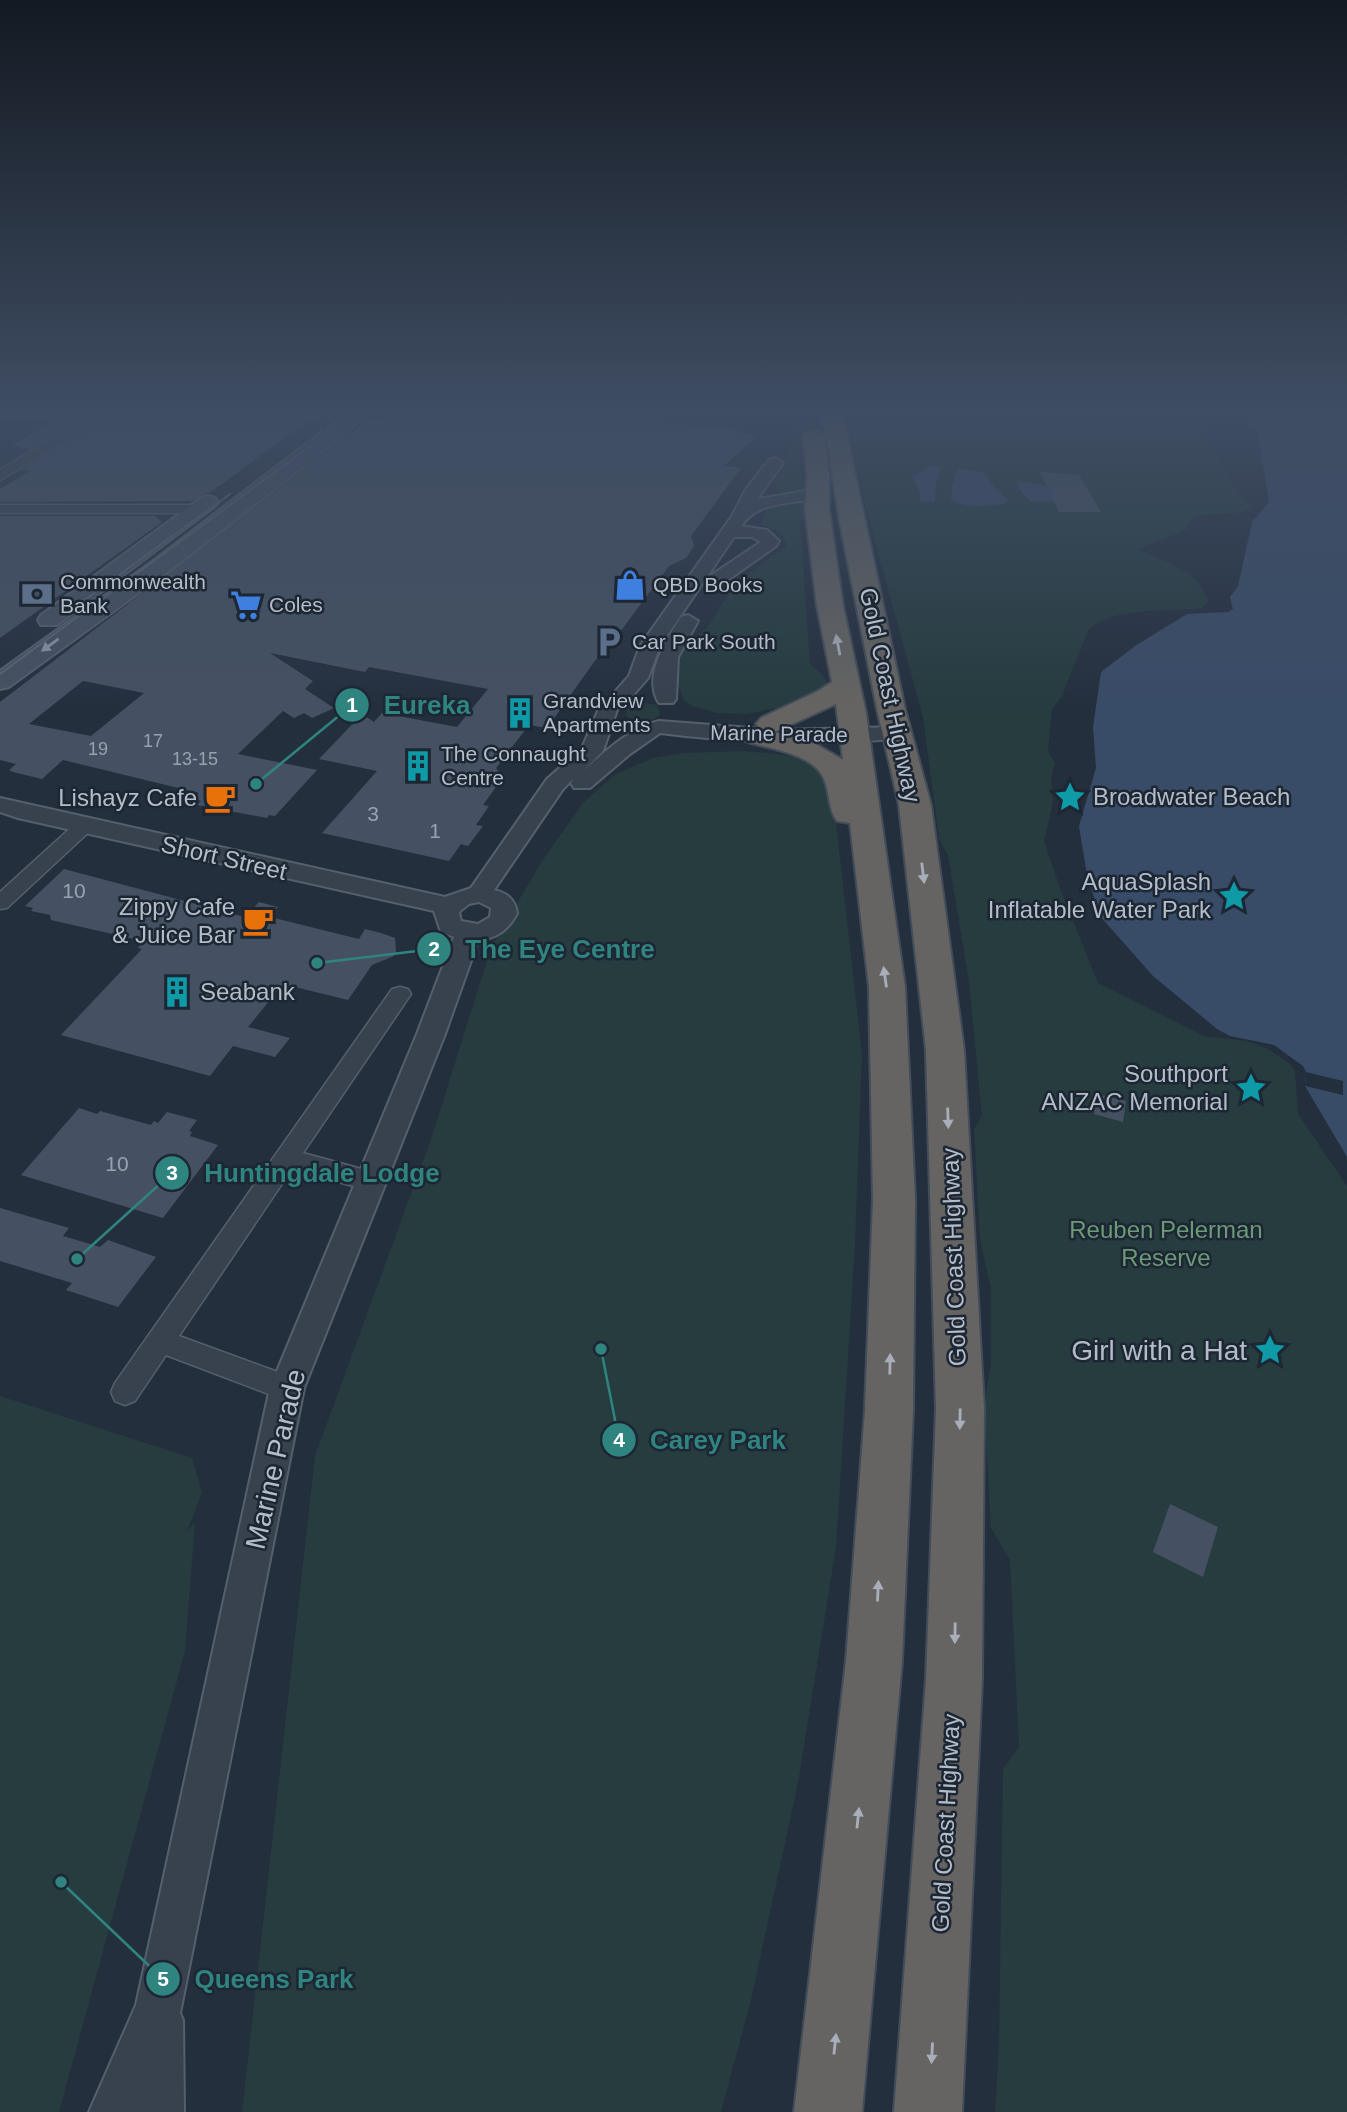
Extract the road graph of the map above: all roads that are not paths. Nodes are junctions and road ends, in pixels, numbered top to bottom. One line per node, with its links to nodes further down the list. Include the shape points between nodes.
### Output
1 (196, 511): 8 (main road)
2 (234, 511): 9 (main road, one-way to 9)
3 (748, 511): 7 (street)
4 (749, 511): 7 (street)
5 (818, 511): 10 (highway, Gold Coast Highway, one-way to 5)
6 (850, 511): 14 (highway, Gold Coast Highway)
7 (745, 522): 11 (street, via 727,533 650,646 638,678); 12 (street, via 664,665)
8 (30, 634)
9 (0, 682)
10 (846, 684): 15 (highway, Gold Coast Highway); 16 (highway, via 826,700)
11 (615, 702): 12 (street, Marine Parade, via 638,694); 13 (street, Marine Parade, via 610,717 621,726); 20 (street, via 592,751 555,784)
12 (671, 705): 13 (street, via 673,720); 16 (street, Marine Parade)
13 (655, 728): 16 (street, Marine Parade); 17 (street)
14 (897, 729): 15 (street, Marine Parade); 35 (highway, Gold Coast Highway, one-way to 35, via 915,805 946,1050 960,1408 954,1681)
15 (854, 730): 16 (street, Marine Parade); 22 (highway, Gold Coast Highway)
16 (752, 732): 17 (street, via 647,750); 22 (highway, via 819,757 839,775 861,886)
17 (598, 769): 20 (street, via 571,793)
18 (0, 805): 19 (street, Short Street)
19 (84, 826): 21 (street); 23 (street, Short Street)
20 (488, 897): 23 (street, via 458,899); 24 (street, via 506,909 504,919 486,932)
21 (0, 903)
22 (875, 905): 34 (highway, Gold Coast Highway, one-way to 22, via 874,1661 889,1410 894,1200 890,1045)
23 (449, 906): 24 (street, via 450,926)
24 (468, 933): 27 (street, Marine Parade)
25 (400, 993): 26 (street)
26 (286, 1158): 27 (street); 28 (street)
27 (371, 1181): 29 (street, Marine Parade)
28 (160, 1341): 29 (street); 30 (street)
29 (287, 1388): 31 (street, Marine Parade)
30 (125, 1392)
31 (159, 2007): 32 (street, Marine Parade); 33 (street, Marine Parade)
32 (114, 2112)
33 (159, 2112)
34 (828, 2112)
35 (928, 2112)

